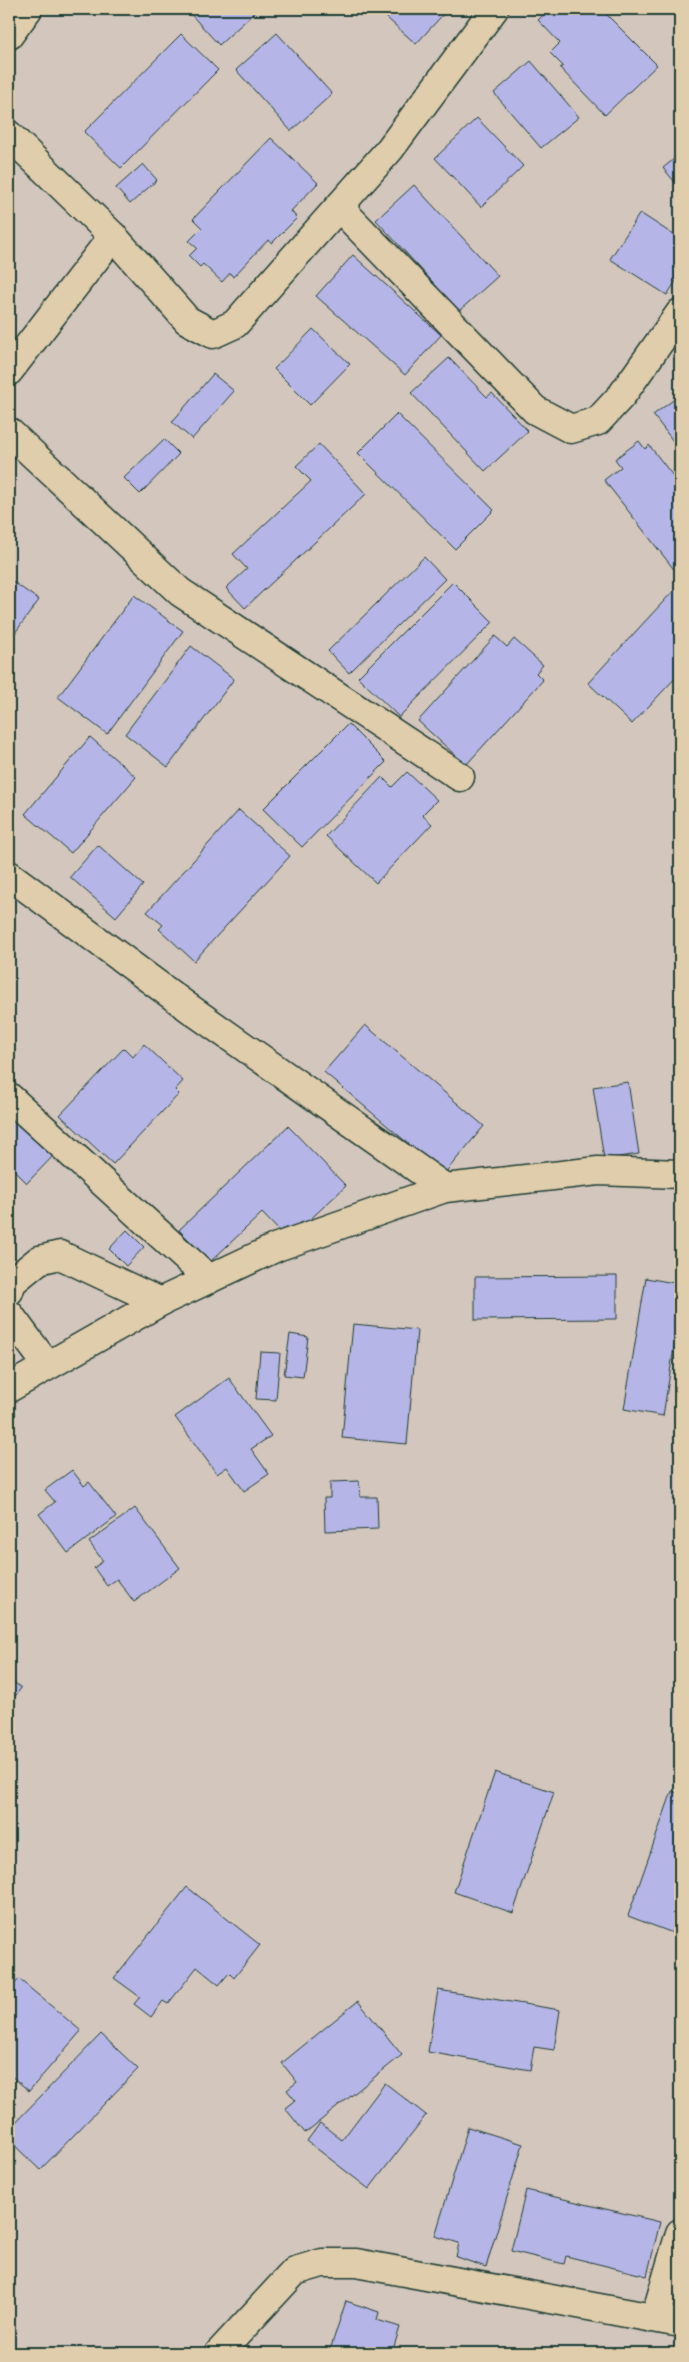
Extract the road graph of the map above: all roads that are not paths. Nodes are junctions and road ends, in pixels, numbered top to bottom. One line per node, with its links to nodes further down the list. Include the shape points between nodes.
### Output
1 (28, 9): 3 (street)
2 (494, 9): 5 (street, via 390,148)
3 (9, 35)
4 (9, 135): 6 (street)
5 (338, 207): 6 (street, via 235,324 213,334 187,320); 7 (street, via 535,410 570,429 598,421 622,395)
6 (113, 236): 8 (street)
7 (680, 313)
8 (9, 371)
9 (9, 432): 10 (street, via 180,592)
10 (460, 777)
11 (9, 875): 14 (street, via 189,1008)
12 (9, 1097): 15 (street)
13 (680, 1174): 14 (street, via 598,1172)
14 (445, 1188): 15 (street, via 277,1247)
15 (209, 1279): 17 (street)
16 (9, 1291): 17 (street, via 12,1282 39,1260 60,1255)
17 (160, 1302): 19 (street)
18 (9, 1314): 19 (street)
19 (47, 1365): 20 (street)
20 (9, 1388)
21 (680, 2234): 22 (street)
22 (668, 2321): 23 (street, via 356,2263 322,2263 295,2271)
23 (220, 2353)

